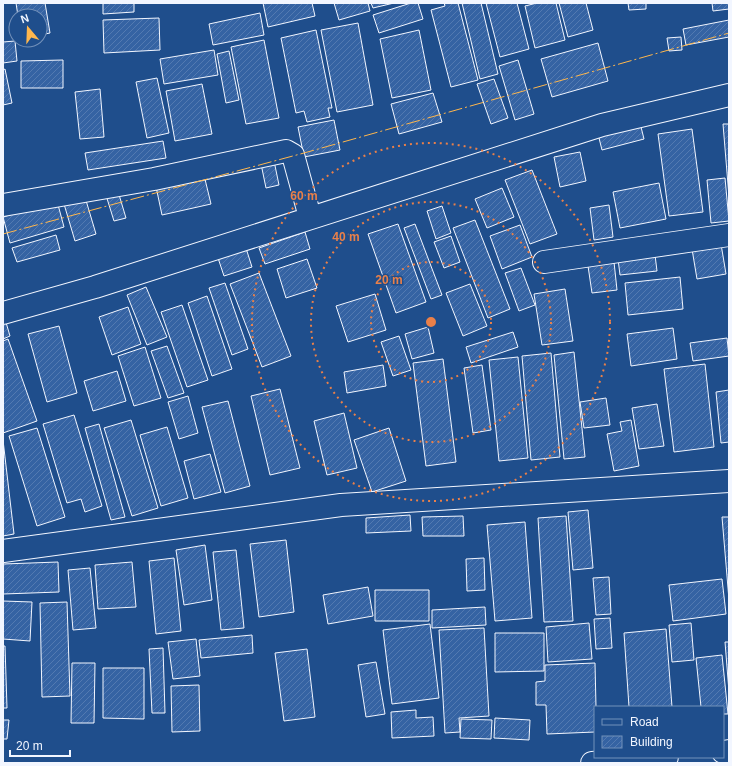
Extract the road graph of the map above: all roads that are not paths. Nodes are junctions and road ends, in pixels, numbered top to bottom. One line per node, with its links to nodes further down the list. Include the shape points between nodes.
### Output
1 (729, 95): 3 (street, via 602,125)
2 (3, 205): 3 (street, via 154,179 286,151 293,155)
3 (310, 217): 6 (street, via 95,287)
4 (729, 235): 5 (street)
5 (544, 262)
6 (3, 313)
7 (729, 481): 8 (street, via 341,505)
8 (3, 551)
9 (654, 758): 10 (street)
10 (592, 763)

